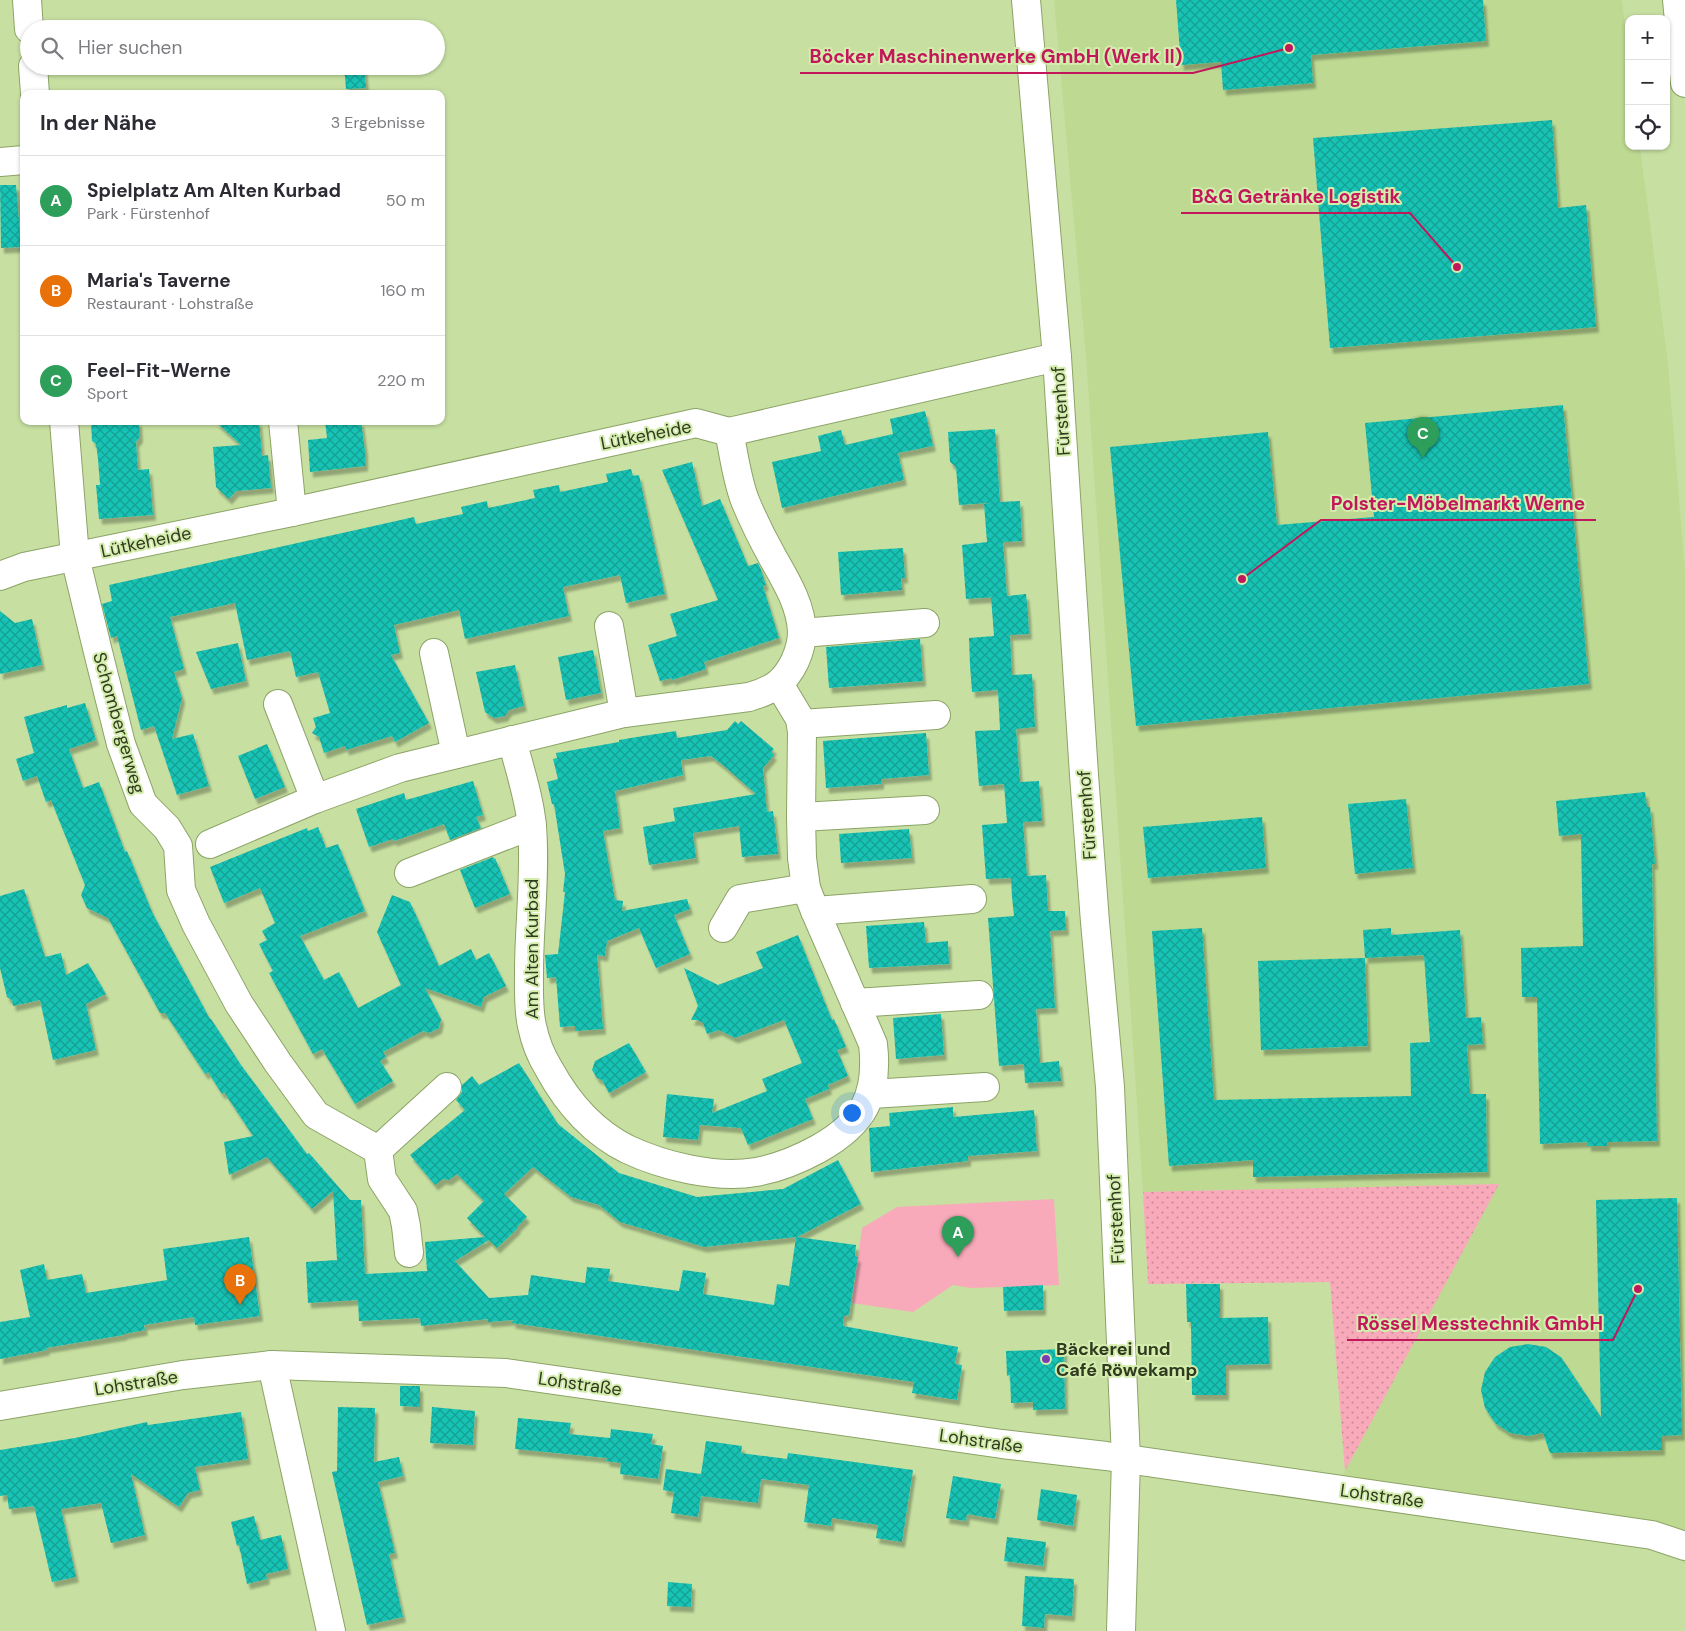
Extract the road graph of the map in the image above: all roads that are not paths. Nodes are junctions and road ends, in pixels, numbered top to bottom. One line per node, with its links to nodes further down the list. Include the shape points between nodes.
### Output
1 (27, 0): 4 (street)
2 (1026, 0): 10 (street, Fürstenhof)
3 (1678, 0): 6 (street)
4 (29, 20)
5 (34, 75): 7 (street)
6 (1685, 83)
7 (35, 90)
8 (20, 160): 9 (street)
9 (0, 162)
10 (1057, 357): 13 (street, Lütkeheide); 46 (street, Fürstenhof, via 1084,775 1110,1087)
11 (64, 425): 15 (street, Schombergerweg)
12 (283, 425): 14 (street)
13 (729, 432): 14 (street, Lütkeheide, via 696,423); 19 (street, via 744,500 792,592)
14 (292, 512): 15 (street, Lütkeheide)
15 (75, 557): 16 (street, Lütkeheide, via 24,567); 42 (street, Schombergerweg, via 121,744 143,804 167,828 178,846 181,890 196,924 239,1004 316,1115)
16 (0, 576)
17 (925, 623): 19 (street)
18 (609, 626): 23 (street)
19 (802, 633): 21 (street, via 802,642 790,671)
20 (434, 653): 27 (street)
21 (779, 684): 23 (street, via 749,697); 25 (street, Am Alten Kurbad)
22 (278, 704): 28 (street)
23 (624, 714): 26 (street)
24 (936, 715): 25 (street)
25 (801, 724): 30 (street, Am Alten Kurbad)
26 (512, 740): 27 (street); 31 (street, Am Alten Kurbad)
27 (456, 754): 28 (street, via 400,768)
28 (315, 799): 32 (street)
29 (925, 810): 30 (street)
30 (801, 817): 35 (street, Am Alten Kurbad, via 802,858)
31 (532, 826): 33 (street); 41 (street, Am Alten Kurbad, via 531,1024 538,1047 563,1092 603,1133 634,1152 681,1168 703,1172 754,1172 778,1167 826,1145 847,1130)
32 (210, 844)
33 (409, 873)
34 (972, 899): 35 (street)
35 (811, 900): 36 (street, via 740,899); 38 (street, Am Alten Kurbad)
36 (723, 928)
37 (979, 995): 38 (street)
38 (854, 1003): 41 (street, Am Alten Kurbad, via 873,1044)
39 (447, 1087): 42 (street)
40 (986, 1087): 41 (street)
41 (871, 1094)
42 (378, 1150): 43 (street, via 382,1179 403,1211)
43 (409, 1253)
44 (272, 1365): 45 (street, Lohstraße, via 183,1375); 46 (street, Lohstraße, via 506,1374); 48 (street)
45 (0, 1406)
46 (1126, 1459): 47 (street, Lohstraße, via 1652,1536); 49 (street, Fürstenhof)
47 (1685, 1546)
48 (331, 1631)
49 (1121, 1631)

